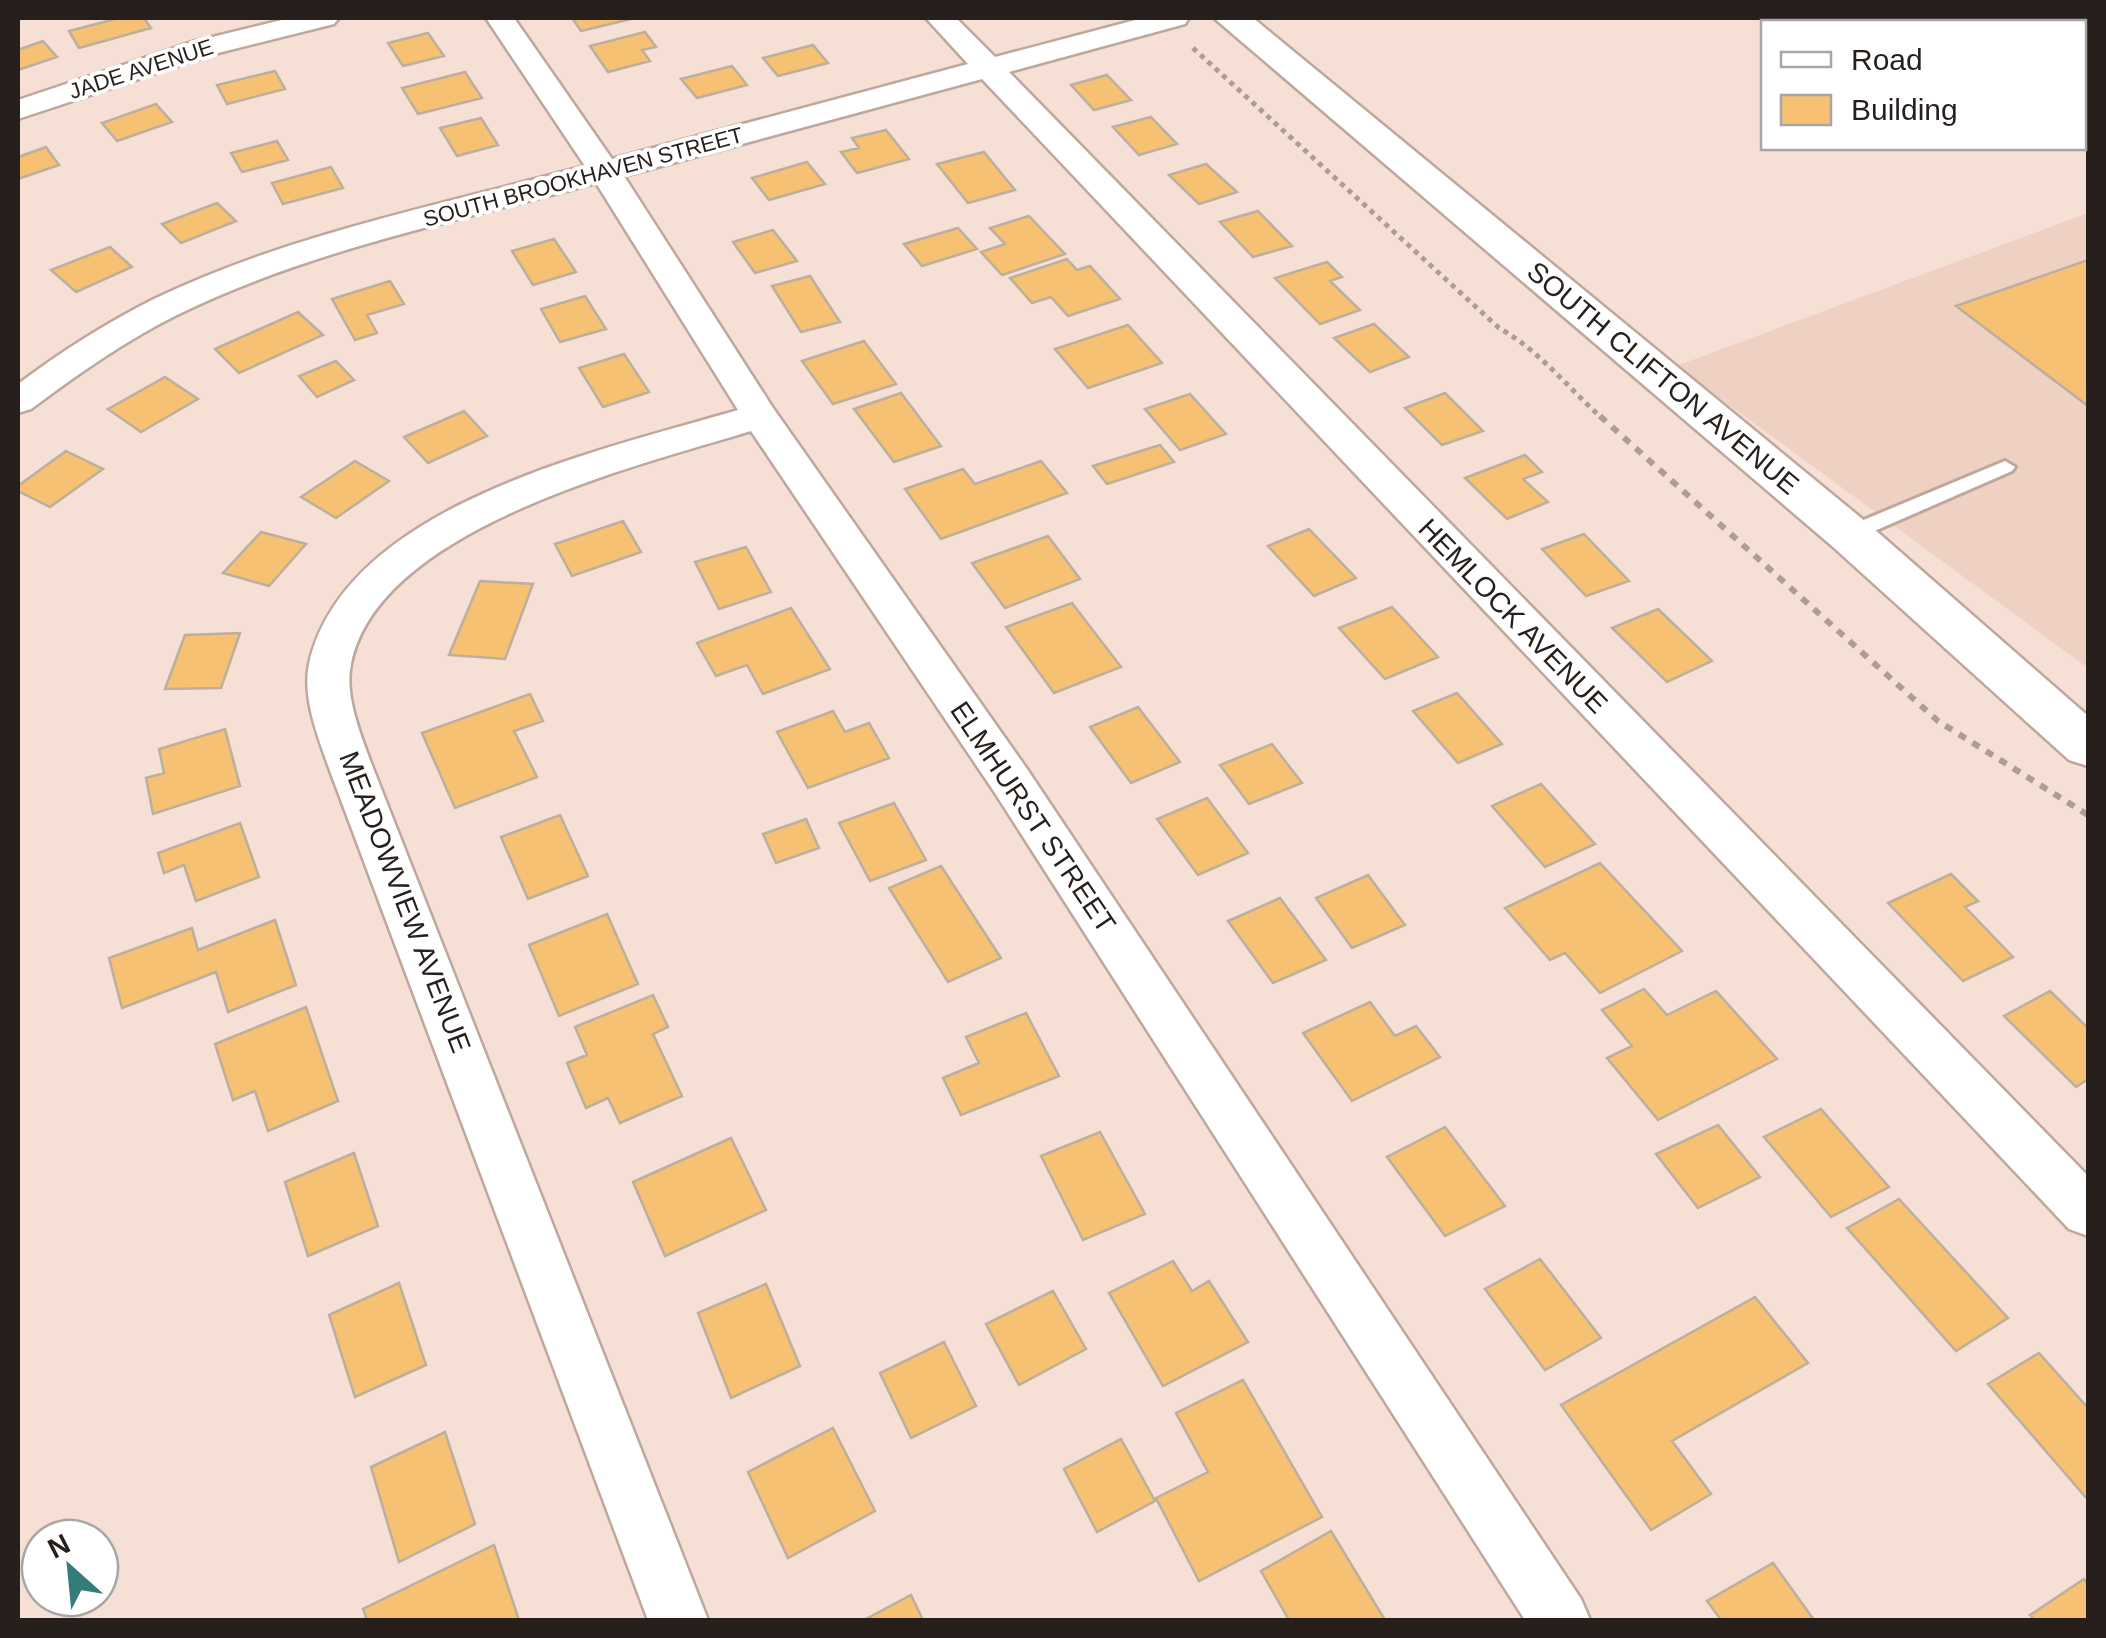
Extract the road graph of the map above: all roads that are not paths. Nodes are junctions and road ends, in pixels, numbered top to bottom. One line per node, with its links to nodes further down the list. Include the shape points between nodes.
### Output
1 (324, 18): 7 (street, JADE AVENUE, via 203,48)
2 (500, 18): 8 (street, ELMHURST STREET)
3 (940, 18): 6 (street, HEMLOCK AVENUE)
4 (1232, 18): 12 (street, SOUTH CLIFTON AVENUE)
5 (1168, 19): 6 (street, SOUTH BROOKHAVEN STREET)
6 (989, 69): 8 (street, SOUTH BROOKHAVEN STREET); 14 (street, HEMLOCK AVENUE)
7 (18, 110)
8 (605, 172): 9 (street, SOUTH BROOKHAVEN STREET, via 328,245 238,276 149,315); 10 (street, ELMHURST STREET)
9 (18, 401)
10 (760, 416): 15 (street, MEADOWVIEW AVENUE, via 541,486 433,534 365,596 340,631 330,666 351,768); 16 (street, ELMHURST STREET, via 1011,781)
11 (2005, 467): 12 (lane)
12 (1849, 534): 13 (street, SOUTH CLIFTON AVENUE)
13 (2088, 746)
14 (2088, 1212)
15 (678, 1620)
16 (1560, 1620)

